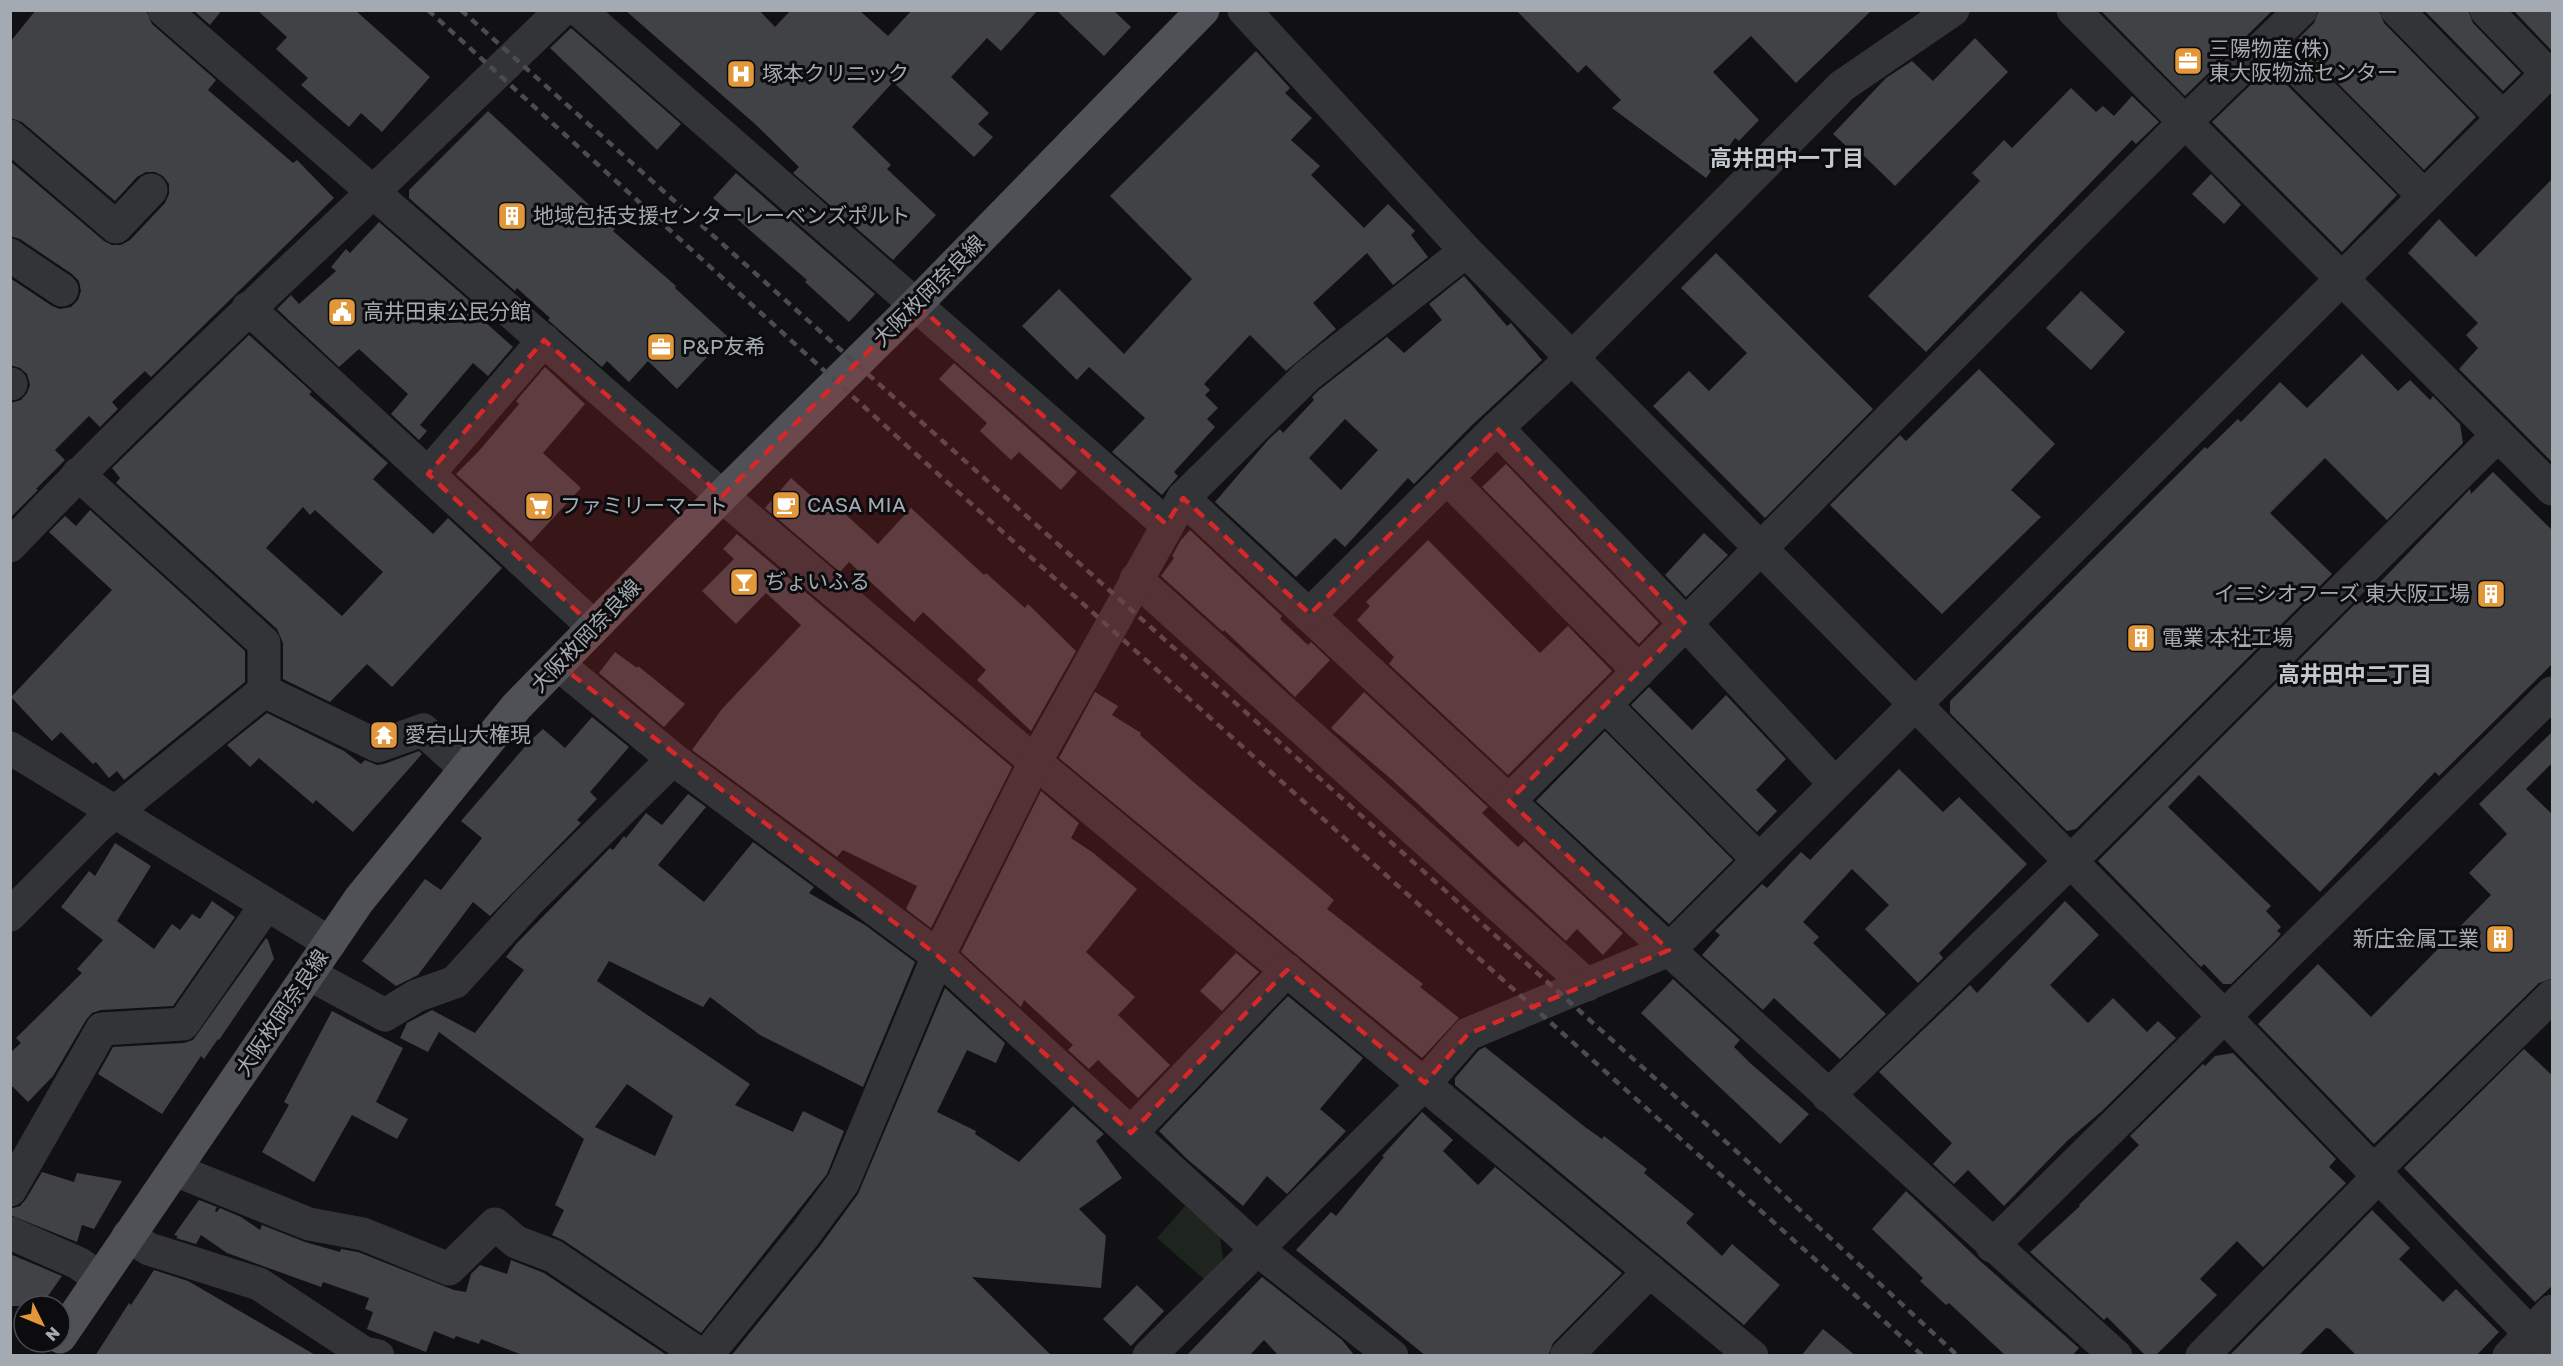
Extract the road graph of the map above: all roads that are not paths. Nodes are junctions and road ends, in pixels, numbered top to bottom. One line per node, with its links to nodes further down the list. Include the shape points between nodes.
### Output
1 (164, 10): 17 (street)
2 (562, 10): 17 (street)
3 (579, 10): 23 (street)
4 (1203, 10): 23 (main road, 大阪枚岡奈良線)
5 (1244, 10): 19 (street)
6 (1953, 10): 26 (street, via 1842,86)
7 (2073, 10): 14 (street)
8 (2301, 10): 11 (street)
9 (2397, 10): 13 (street)
10 (2486, 10): 12 (street)
11 (2270, 40): 14 (street); 18 (street)
12 (2550, 71): 13 (street)
13 (2503, 118): 18 (street)
14 (2185, 122): 21 (street); 36 (street)
15 (10, 136): 16 (street, via 116,227)
16 (151, 190)
17 (374, 191): 24 (street); 25 (street)
18 (2424, 196): 21 (street)
19 (1466, 251): 26 (street); 34 (street, via 1307,376)
20 (10, 255): 22 (street)
21 (2341, 278): 28 (street); 45 (street)
22 (62, 291)
23 (916, 304): 33 (main road, 大阪枚岡奈良線); 34 (street)
24 (248, 308): 29 (street); 30 (street)
25 (544, 340): 30 (street); 33 (street)
26 (1571, 359): 27 (street); 36 (street)
27 (1497, 428): 31 (street); 39 (street)
28 (2498, 435): 32 (street); 55 (street)
29 (78, 474): 35 (street); 43 (street, via 264,643)
30 (428, 474): 40 (street)
31 (1447, 478): 38 (street); 42 (street)
32 (2553, 489)
33 (722, 496): 40 (main road, 大阪枚岡奈良線); 49 (street)
34 (1175, 511): 37 (street); 38 (street)
35 (10, 546)
36 (1762, 549): 39 (street); 45 (street)
37 (1136, 579): 49 (street); 63 (street)
38 (1310, 614): 52 (street)
39 (1686, 624): 42 (street); 51 (street)
40 (594, 627): 41 (main road, 大阪枚岡奈良線)
41 (558, 664): 48 (street); 50 (main road, 大阪枚岡奈良線)
42 (1639, 671): 46 (street)
43 (264, 691): 50 (street, via 378,746 423,730); 53 (street)
44 (2553, 693): 65 (street)
45 (1915, 704): 51 (street); 55 (street)
46 (1605, 705): 52 (street); 54 (street)
47 (10, 748): 53 (street)
48 (674, 759): 60 (street); 62 (street, via 529,901 455,982 416,996 385,1015)
49 (1035, 762): 60 (street); 61 (street)
50 (465, 768): 58 (main road, 大阪枚岡奈良線, via 359,900)
51 (1835, 784): 54 (street)
52 (1509, 801): 59 (street)
53 (115, 812): 56 (street); 57 (street)
54 (1759, 860): 59 (street)
55 (2071, 861): 65 (street); 67 (street)
56 (266, 905): 58 (street); 69 (street, via 183,1024 102,1029)
57 (10, 915)
58 (330, 943): 62 (main road, 大阪枚岡奈良線)
59 (1669, 950): 63 (street); 67 (street)
60 (938, 956): 68 (street); 82 (street, via 843,1183)
61 (1287, 970): 66 (street); 68 (street)
62 (309, 974): 70 (main road, 大阪枚岡奈良線)
63 (1587, 985): 66 (street, via 1468,1034)
64 (2553, 996): 71 (street)
65 (2225, 1017): 71 (street); 75 (street)
66 (1425, 1083): 76 (street); 77 (street)
67 (1828, 1096): 75 (street)
68 (1131, 1133): 76 (street)
69 (21, 1152): 72 (street)
70 (175, 1170): 74 (main road, 大阪枚岡奈良線); 82 (street, via 309,1224 363,1234 448,1269 495,1224 516,1242 553,1256)
71 (2377, 1173): 80 (street); 88 (street)
72 (10, 1190)
73 (10, 1233): 78 (street, via 78,1263)
74 (128, 1236): 78 (main road, 大阪枚岡奈良線); 81 (street, via 149,1249 260,1284 364,1353)
75 (1992, 1246): 87 (street)
76 (1257, 1249): 83 (street); 84 (street)
77 (1650, 1270): 85 (street); 86 (street)
78 (100, 1278): 79 (main road, 大阪枚岡奈良線)
79 (72, 1319)
80 (2536, 1339)
81 (378, 1356)
82 (704, 1356)
83 (1149, 1356)
84 (1392, 1356)
85 (1566, 1356)
86 (1752, 1356)
87 (2115, 1356)
88 (2202, 1356)

